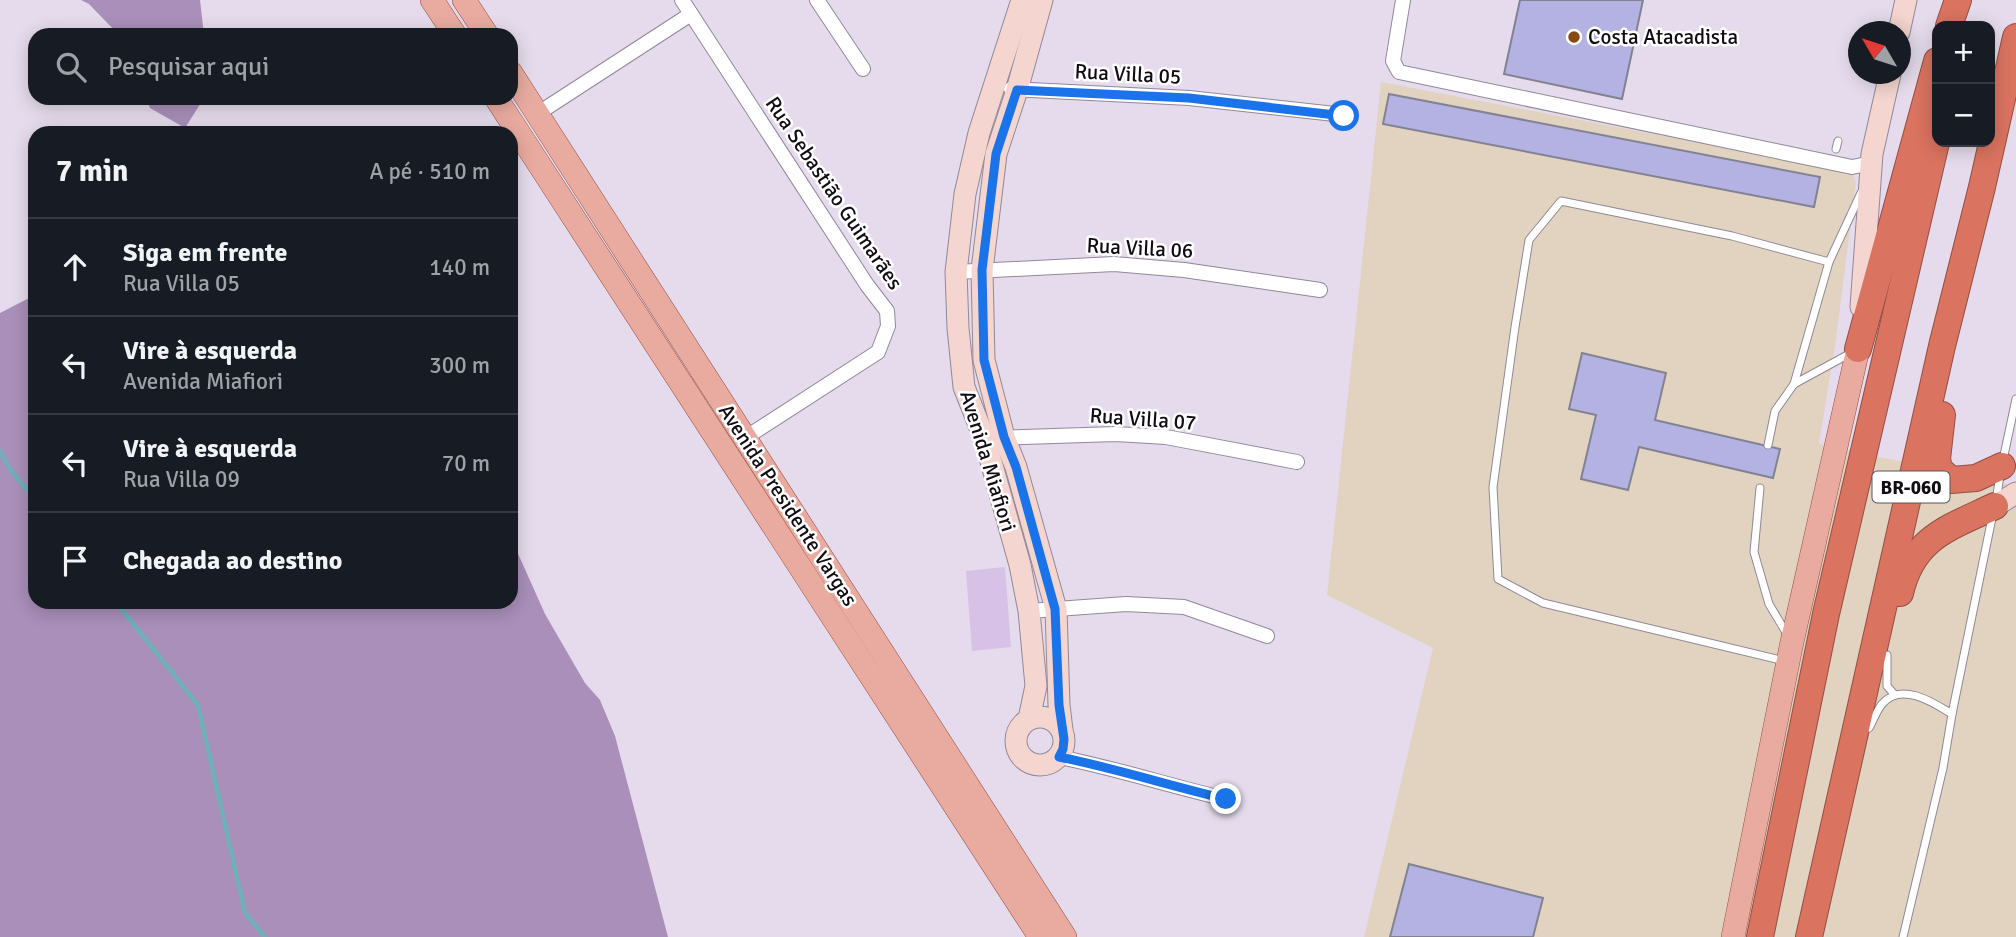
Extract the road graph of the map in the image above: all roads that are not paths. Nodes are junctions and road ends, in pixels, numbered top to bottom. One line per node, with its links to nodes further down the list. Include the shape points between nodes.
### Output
1 (432, 0): 15 (main road)
2 (464, 0): 16 (main road)
3 (682, 0): 11 (street, Rua Sebastião Guimarães)
4 (817, 0): 18 (street)
5 (1022, 0): 22 (street, Avenida Miafiori)
6 (1042, 0): 23 (street, Avenida Miafiori)
7 (1403, 0): 30 (street, via 1392,61 1399,72 1852,167)
8 (1906, 0): 12 (street)
9 (1958, 0): 13 (highway)
10 (1970, 0): 14 (highway)
11 (691, 14): 25 (street); 39 (street, Rua Sebastião Guimarães, via 887,311 888,326 878,352)
12 (1901, 21)
13 (1951, 21)
14 (1965, 21)
15 (450, 28)
16 (482, 28)
17 (2016, 37): 31 (highway, BR-060)
18 (863, 69)
19 (1932, 79): 36 (highway)
20 (518, 84): 25 (main road, Avenida Presidente Vargas)
21 (1888, 84): 30 (street)
22 (993, 88): 23 (street, Rua Villa 05); 34 (street, Avenida Miafiori, via 965,194)
23 (1017, 90): 26 (street, Rua Villa 05, via 1189,98); 33 (street, Avenida Miafiori, via 996,154)
24 (501, 105): 27 (main road, Avenida Presidente Vargas)
25 (537, 114): 39 (main road, Avenida Presidente Vargas)
26 (1344, 116)
27 (515, 126)
28 (518, 131): 51 (main road, Avenida Presidente Vargas)
29 (1935, 147): 63 (highway, BR-060, via 1826,614)
30 (1872, 162): 32 (lane); 36 (street)
31 (1982, 187): 43 (highway, via 1979,241 1948,376 1937,459 1939,469 1951,480 1976,478); 59 (highway, BR-060)
32 (1829, 262): 37 (lane); 49 (lane, via 1732,236 1561,201 1530,240 1493,487 1498,579 1543,603)
33 (982, 270): 34 (street, Rua Villa 06); 35 (street, Rua Villa 06, via 1114,264); 40 (street, Avenida Miafiori, via 984,360)
34 (956, 272): 40 (street, Avenida Miafiori, via 964,387)
35 (1320, 290)
36 (1858, 349): 37 (lane); 49 (main road)
37 (1794, 384): 41 (lane, via 1775,411)
38 (2016, 399): 43 (lane)
39 (745, 438): 51 (main road, Avenida Presidente Vargas)
40 (994, 439): 42 (street, Rua Villa 07, via 1116,434 1166,437); 46 (street, Avenida Miafiori, via 1016,467); 47 (street, Avenida Miafiori)
41 (1768, 445)
42 (1297, 462)
43 (2009, 462): 45 (lane)
44 (1760, 488): 49 (lane, via 1754,552 1769,604)
45 (2005, 499): 50 (highway, via 1932,537 1913,560); 53 (lane)
46 (1055, 609): 47 (street); 48 (street, via 1126,604 1184,607); 56 (street, Avenida Miafiori)
47 (1029, 611): 54 (street, Avenida Miafiori, via 1036,686)
48 (1267, 636)
49 (1790, 652): 62 (main road)
50 (1887, 655): 52 (lane, via 1887,686); 55 (highway)
51 (880, 671): 60 (main road, Avenida Presidente Vargas); 61 (main road, Avenida Presidente Vargas)
52 (1894, 694): 53 (lane, via 1932,701); 55 (lane, via 1882,704)
53 (1952, 714): 65 (lane)
54 (1029, 719): 56 (street, via 1048,718); 57 (street, via 1017,733 1018,752 1032,764 1051,763)
55 (1869, 728): 59 (highway, via 1846,829)
56 (1062, 730): 57 (street)
57 (1059, 757): 58 (street)
58 (1226, 799)
59 (1828, 856): 64 (highway, BR-060)
60 (1040, 937)
61 (1065, 937)
62 (1733, 937)
63 (1760, 937)
64 (1809, 937)
65 (1903, 937)

